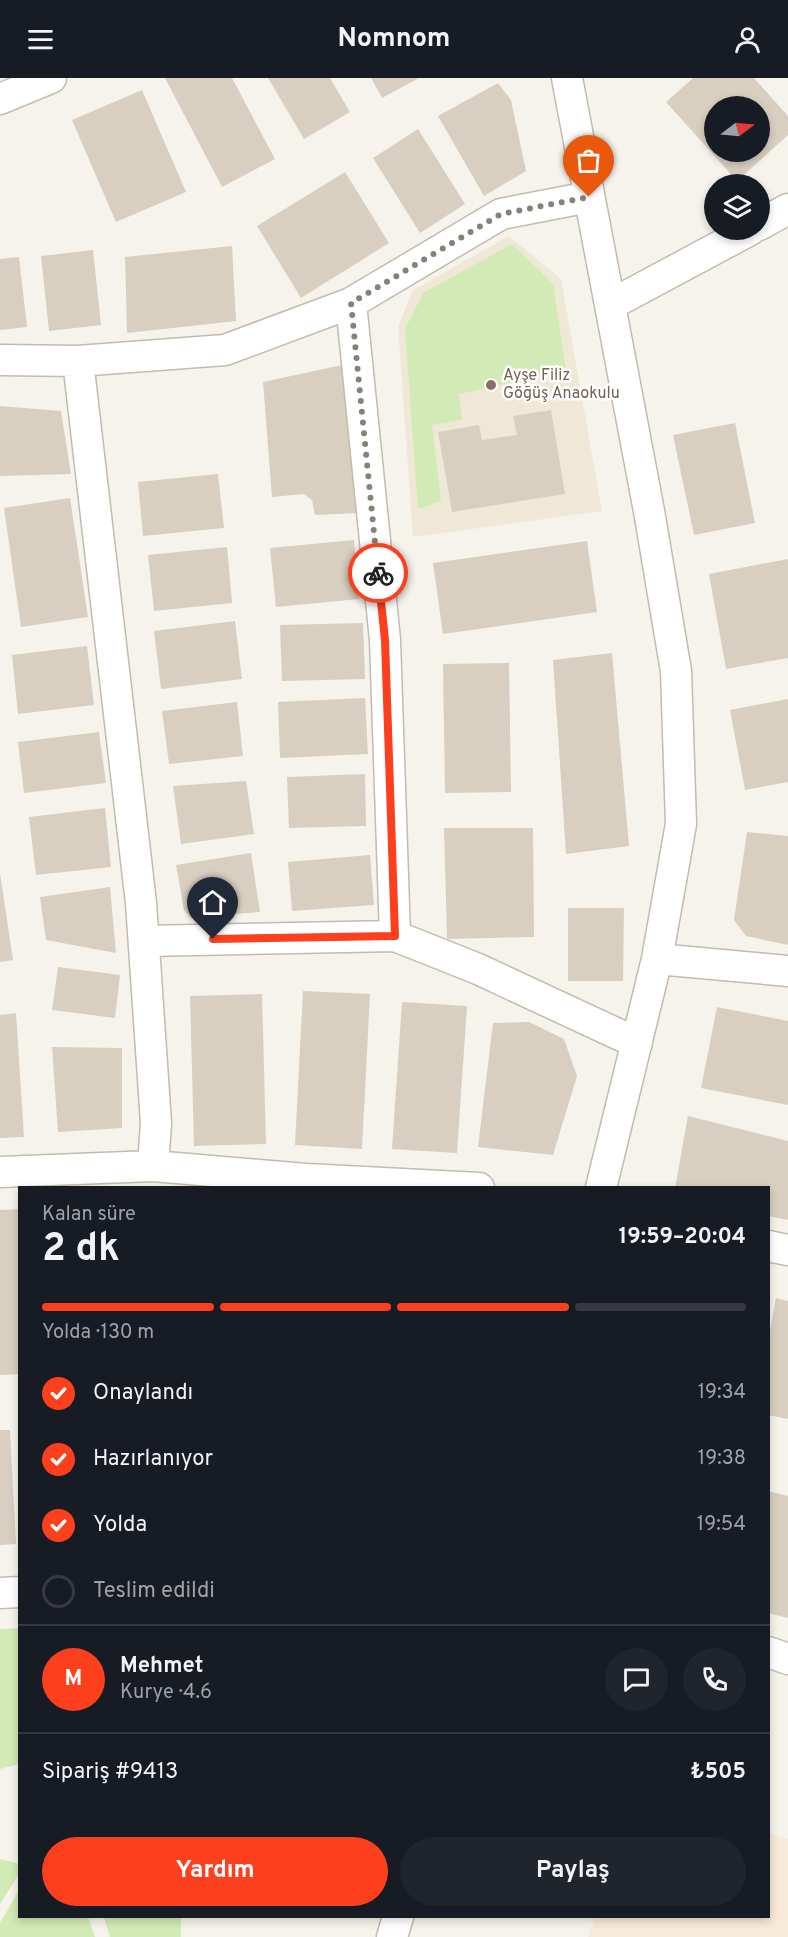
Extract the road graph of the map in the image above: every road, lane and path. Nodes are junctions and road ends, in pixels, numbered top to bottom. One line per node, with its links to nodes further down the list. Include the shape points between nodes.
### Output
1 (51, 78): 3 (street)
2 (567, 78): 4 (street)
3 (0, 99)
4 (589, 197): 8 (street, via 501,214); 9 (street)
5 (788, 209): 6 (street)
6 (770, 219)
7 (731, 240): 9 (street)
8 (351, 303): 11 (street, via 225,350); 12 (street, via 385,640)
9 (610, 305): 14 (street, via 676,671 681,824)
10 (0, 360): 11 (street)
11 (78, 361): 13 (street)
12 (395, 936): 13 (street); 16 (street, via 478,969)
13 (144, 941): 17 (street, via 156,1123)
14 (657, 959): 15 (street); 16 (street)
15 (788, 971)
16 (637, 1042): 20 (street)
17 (153, 1166): 18 (street); 19 (street)
18 (0, 1172)
19 (441, 1186)
20 (601, 1186)
21 (770, 1246): 22 (street)
22 (788, 1250)
23 (18, 1592): 24 (street)
24 (0, 1593)
25 (770, 1653): 26 (street)
26 (788, 1659)
27 (398, 1918): 28 (street)
28 (392, 1937)

